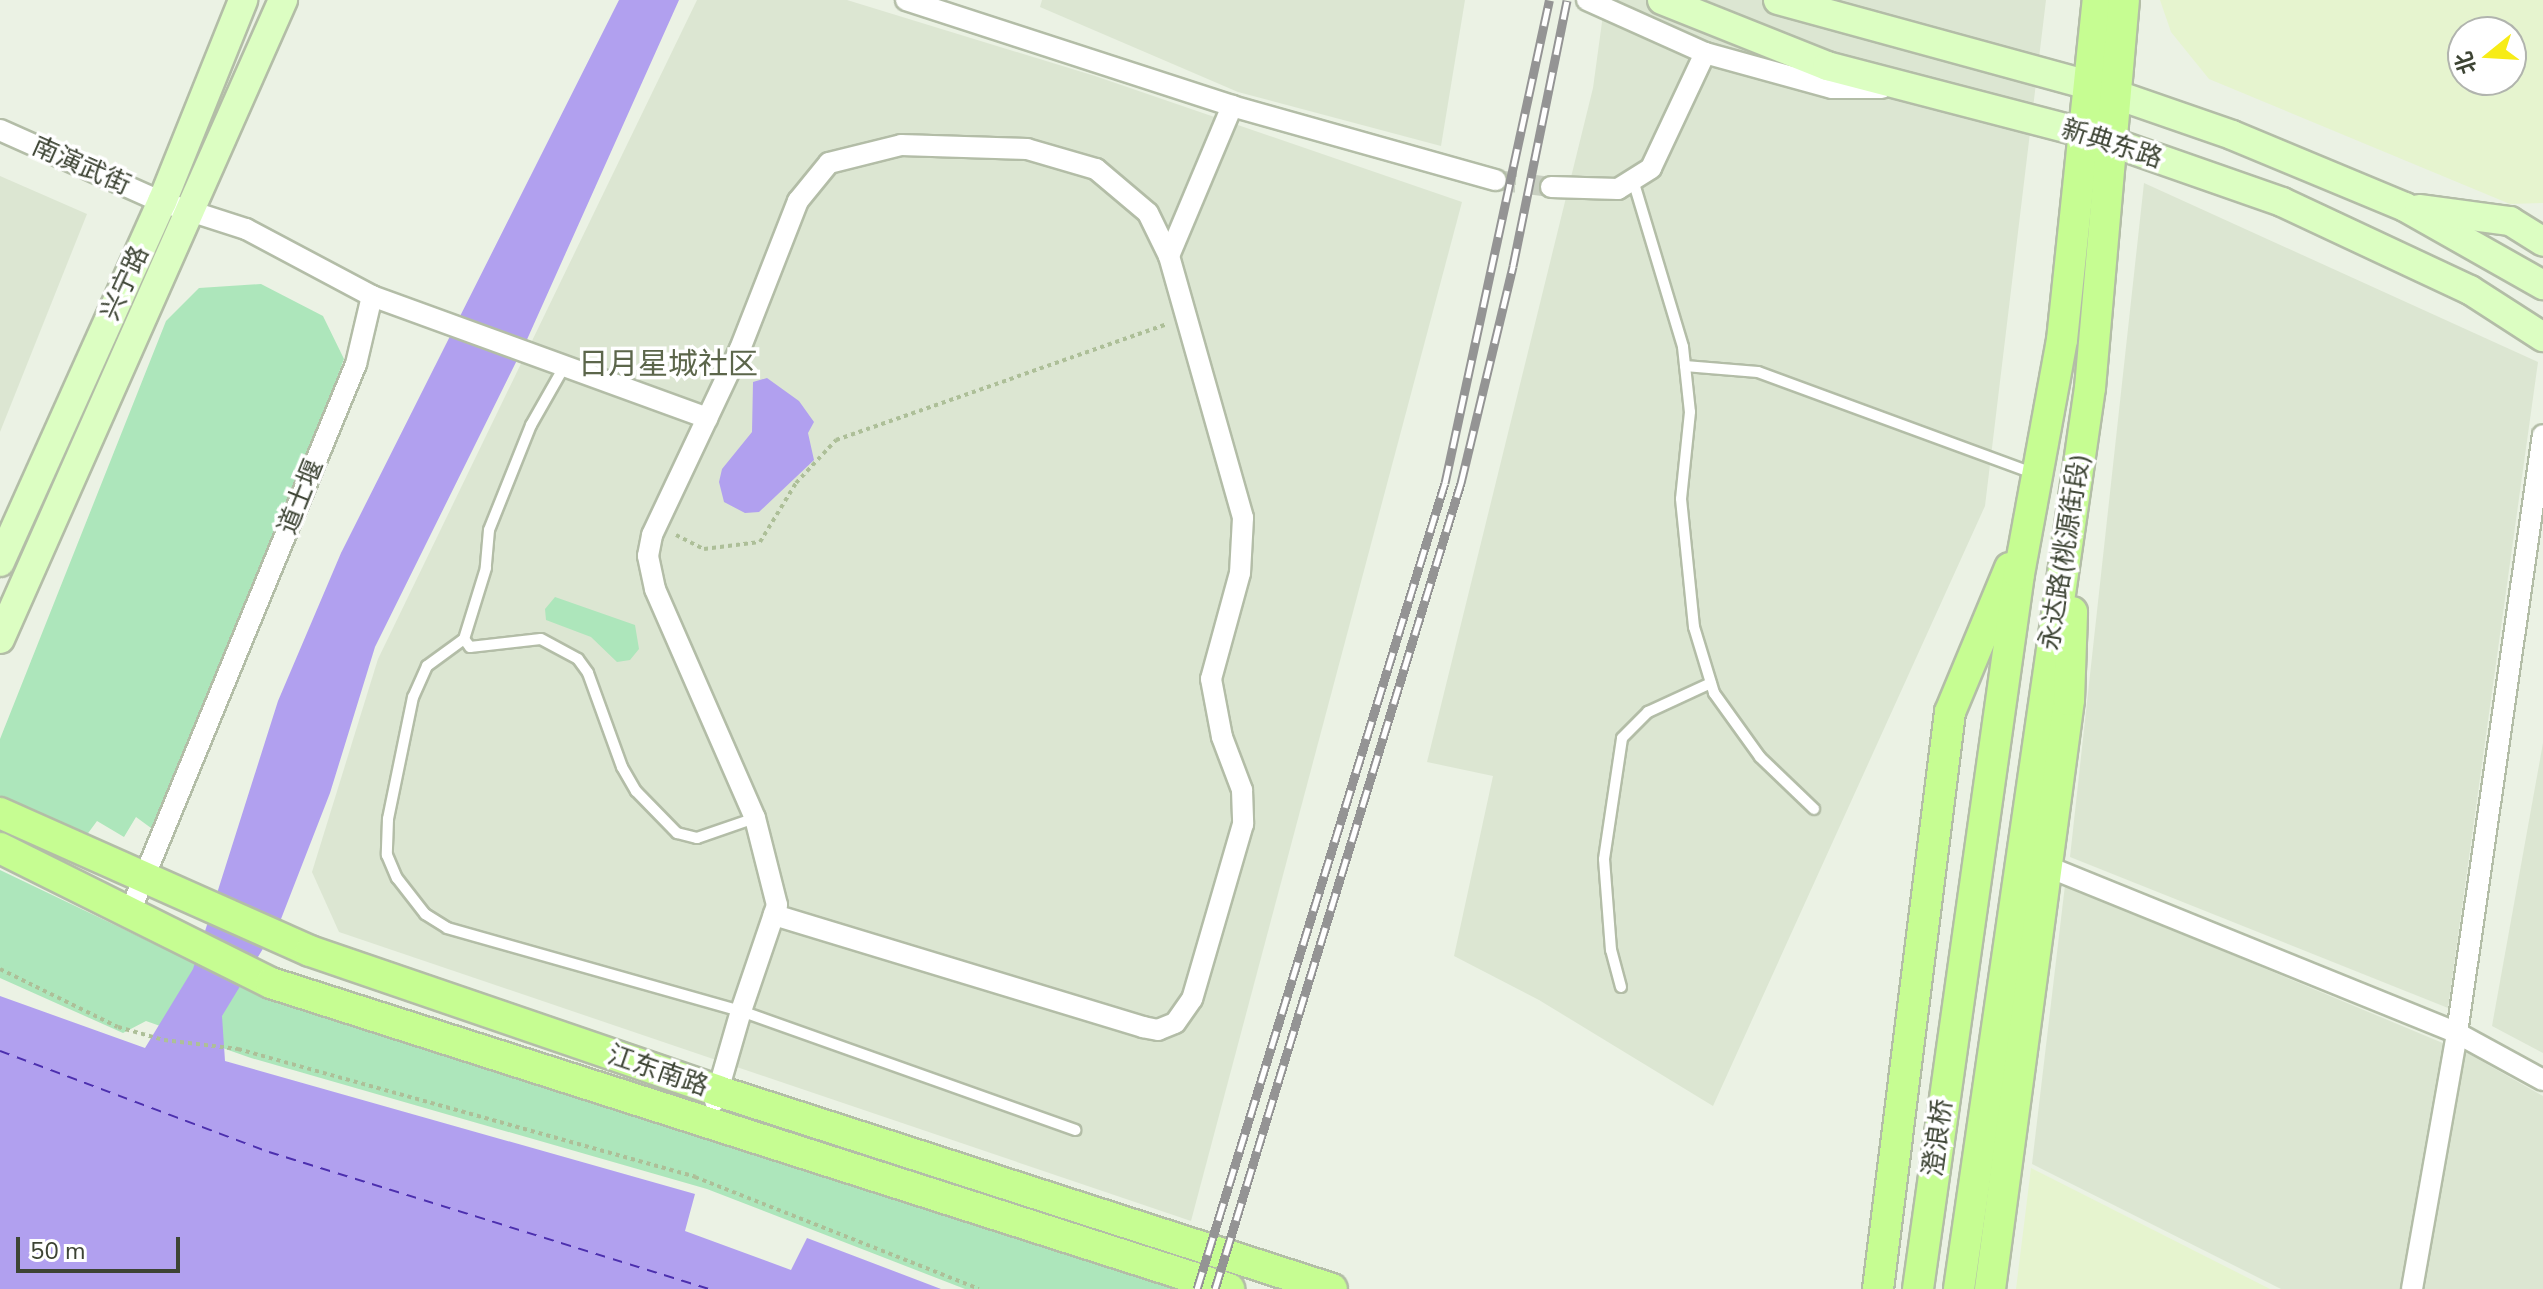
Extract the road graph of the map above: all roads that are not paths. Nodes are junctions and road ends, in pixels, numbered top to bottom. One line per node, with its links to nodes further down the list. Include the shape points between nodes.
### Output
1 (243, 0): 19 (main road, 兴宁路)
2 (283, 0): 21 (main road, 兴宁路)
3 (906, 0): 13 (street)
4 (1587, 0): 9 (street)
5 (1662, 0): 11 (main road, 新典东路, via 1827,66)
6 (1778, 0): 10 (main road, 新典东路)
7 (2098, 0): 10 (main road, 永达路(桃源街段))
8 (2124, 0): 12 (main road, 永达路(桃源街段))
9 (1705, 53): 11 (street, via 1832,88); 17 (street, via 1651,168)
10 (2088, 85): 12 (main road, 新典东路); 15 (main road, 永达路(桃源街段))
11 (1911, 88): 15 (main road, 新典东路)
12 (2117, 95): 15 (main road, 永达路(桃源街段)); 20 (main road, 新典东路, via 2232,135)
13 (1232, 106): 16 (street); 23 (street)
14 (0, 130): 19 (street, 南演武街)
15 (2099, 138): 26 (main road, 新典东路, via 2282,202 2470,290); 31 (main road, 永达路(桃源街段)); 32 (main road, 永达路(桃源街段))
16 (1496, 180)
17 (1633, 180): 18 (street, via 1618,189); 27 (lane)
18 (1551, 187)
19 (162, 202): 21 (street); 34 (main road, 兴宁路)
20 (2405, 207): 22 (main road, via 2510,221); 24 (main road, 新典东路)
21 (190, 212): 25 (street, via 246,229); 35 (main road, 兴宁路)
22 (2543, 242)
23 (1169, 256): 29 (street, via 1148,213 1125,190 1075,161 1027,149 901,145 829,163 798,201); 45 (street, via 1243,518 1244,548 1211,679 1222,737 1242,790 1243,824 1192,999 1175,1023 1158,1030 1143,1027 1063,1007)
24 (2543, 285)
25 (372, 296): 28 (street); 43 (street, 道士堰, via 356,364)
26 (2543, 337)
27 (1685, 366): 32 (lane, via 1758,372); 37 (lane, via 1690,412 1681,499 1694,627)
28 (564, 367): 29 (street); 36 (lane, via 531,425 489,530 486,568)
29 (707, 418): 40 (street, via 660,515 648,556 655,589)
30 (2543, 435): 50 (street)
31 (2079, 456): 42 (main road, via 2069,700); 48 (main road, 永达路(桃源街段))
32 (2037, 474): 33 (main road, 永达路(桃源街段))
33 (2027, 530): 47 (main road, 永达路(桃源街段)); 57 (main road, via 1963,670 1950,712)
34 (0, 562)
35 (0, 639)
36 (464, 639): 40 (lane, via 470,647 541,639 578,659 622,767 636,791 677,833 697,838); 49 (lane, via 427,666 413,697 388,819 387,855 397,878 425,914 447,928)
37 (1711, 683): 38 (lane, via 1760,757); 46 (lane, via 1648,712 1622,738 1604,859 1611,950)
38 (1814, 809)
39 (0, 813): 43 (main road, 江东南路)
40 (755, 818): 45 (street, via 777,905)
41 (0, 848): 44 (main road, 江东南路)
42 (2046, 866): 50 (street); 60 (main road)
43 (144, 879): 44 (street, 道士堰); 52 (main road, 江东南路, via 310,951)
44 (131, 909): 53 (main road, 江东南路, via 271,983)
45 (774, 915): 49 (street)
46 (1621, 987)
47 (1959, 988): 58 (main road, 澄浪桥)
48 (1996, 1007): 59 (main road, 澄浪桥)
49 (741, 1011): 52 (street); 54 (lane)
50 (2457, 1033): 51 (street); 61 (street)
51 (2543, 1080)
52 (718, 1091): 53 (street); 56 (main road, 江东南路)
53 (709, 1124): 55 (main road, 江东南路)
54 (1075, 1130)
55 (1229, 1289)
56 (1332, 1289)
57 (1878, 1289)
58 (1918, 1289)
59 (1959, 1289)
60 (1990, 1289)
61 (2412, 1289)

